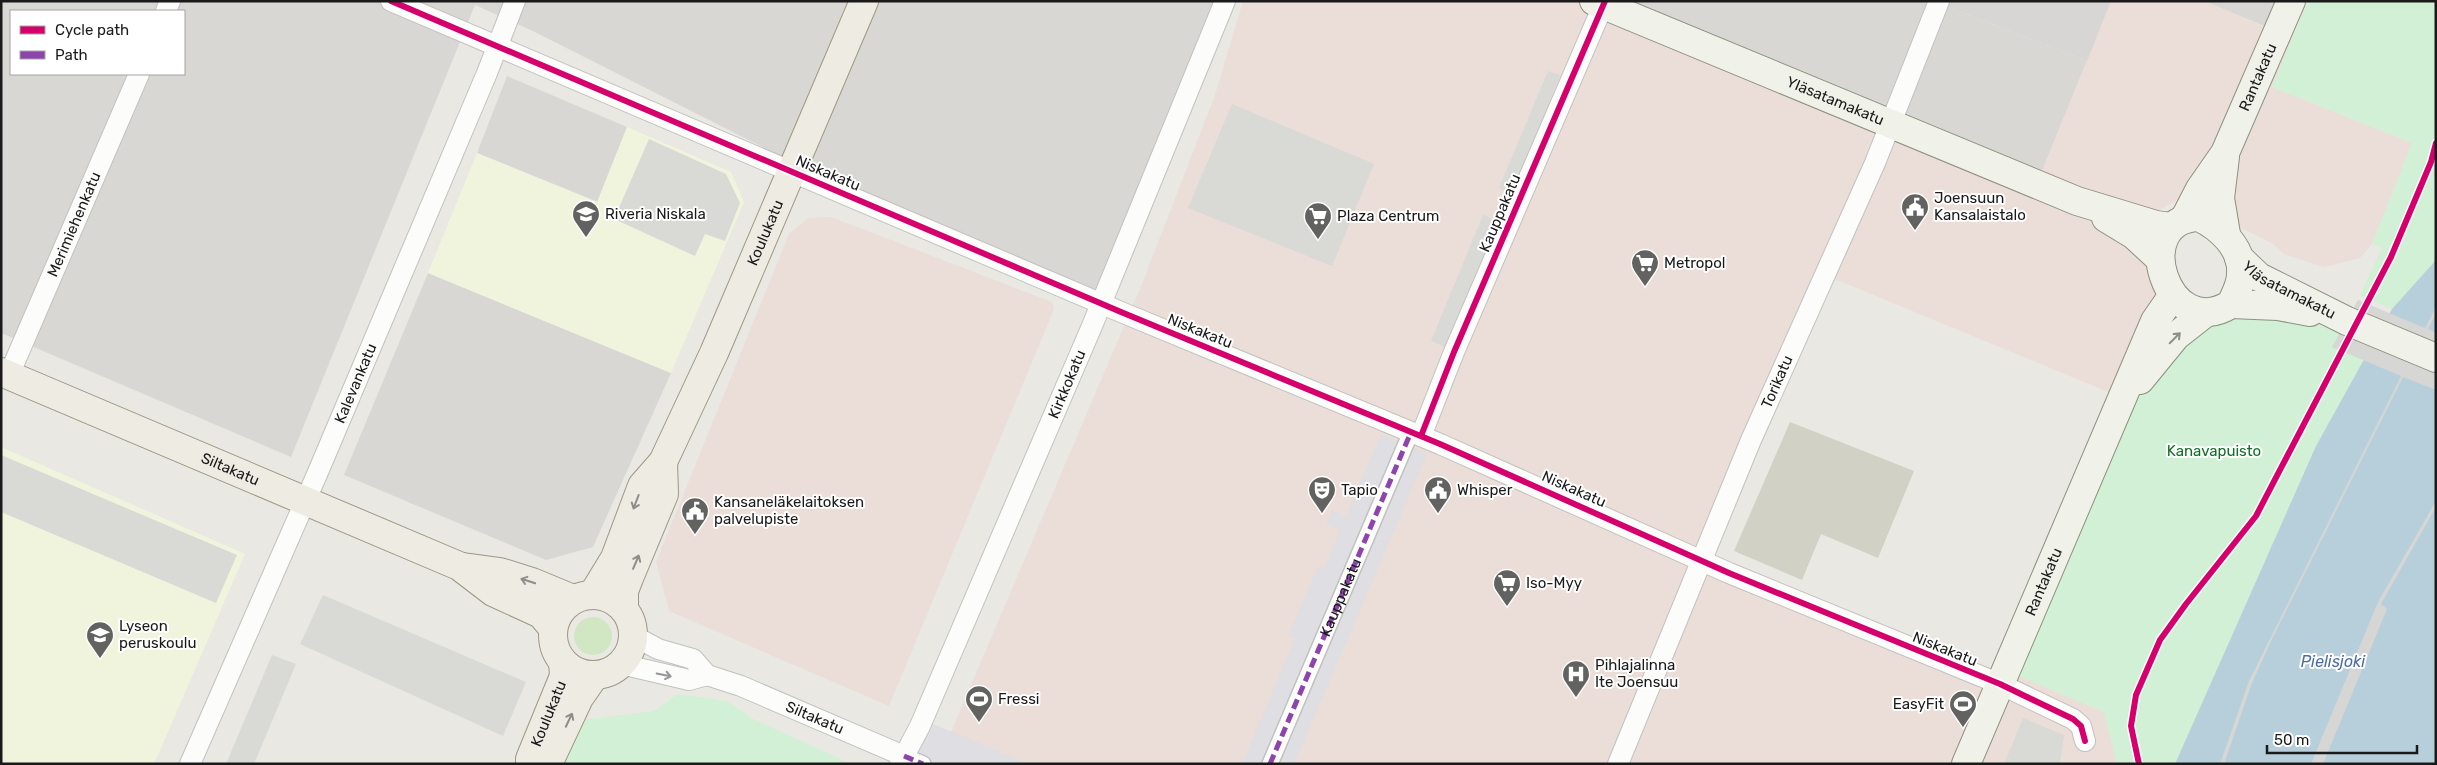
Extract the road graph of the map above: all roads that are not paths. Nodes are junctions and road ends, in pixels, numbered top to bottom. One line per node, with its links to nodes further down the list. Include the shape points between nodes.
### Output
1 (391, 1): 8 (street, Niskakatu)
2 (515, 1): 8 (street, Kalevankatu)
3 (864, 1): 12 (main road, Koulukatu)
4 (1225, 1): 19 (street, Kirkkokatu)
5 (1939, 1): 10 (street, Torikatu)
6 (2291, 1): 11 (main road, Rantakatu)
7 (1601, 3): 10 (main road, Yläsatamakatu); 26 (street, Kauppakatu, via 1454,352)
8 (498, 46): 12 (street, Niskakatu); 28 (street, Kalevankatu)
9 (139, 75): 24 (street, Merimiehenkatu)
10 (1889, 124): 13 (main road, Yläsatamakatu); 29 (street, Torikatu, via 1875,163)
11 (2225, 153): 14 (main road, Rantakatu); 15 (main road, Rantakatu, via 2220,198)
12 (793, 171): 19 (street, Niskakatu); 27 (main road, Koulukatu)
13 (2077, 201): 14 (main road, Yläsatamakatu, via 2156,225); 17 (main road, Yläsatamakatu, via 2134,235)
14 (2178, 222): 15 (main road, via 2199,217); 17 (main road, via 2164,238)
15 (2226, 234): 16 (main road)
16 (2239, 258): 20 (main road, via 2242,273); 22 (main road, Yläsatamakatu, via 2259,277)
17 (2160, 259): 18 (main road, via 2163,275)
18 (2173, 295): 21 (main road, via 2190,310); 25 (main road, Rantakatu, via 2155,321)
19 (1101, 304): 26 (street, Niskakatu); 41 (street, Kirkkokatu)
20 (2232, 304): 21 (main road, via 2220,312); 22 (main road, Yläsatamakatu, via 2278,306)
21 (2204, 314): 25 (main road, Rantakatu, one-way to 21, via 2176,336)
22 (2344, 320): 23 (main road)
23 (2436, 358)
24 (5, 374): 28 (main road, Siltakatu)
25 (2121, 402): 39 (main road, Rantakatu)
26 (1416, 434): 29 (street, Niskakatu); 46 (street, Kauppakatu)
27 (663, 462): 31 (main road, Koulukatu, one-way to 31, via 642,486 615,558); 32 (main road, Koulukatu, one-way to 27, via 624,591 664,494)
28 (304, 501): 30 (main road, Siltakatu); 42 (street, Kalevankatu)
29 (1701, 559): 39 (street, Niskakatu); 47 (street, Torikatu)
30 (459, 566): 31 (main road, Siltakatu, one-way to 30, via 500,572); 33 (main road, Siltakatu, via 493,592 541,614)
31 (583, 597): 32 (main road, via 604,596); 33 (main road, via 559,612)
32 (624, 608): 34 (main road)
33 (552, 627): 35 (main road, via 554,648)
34 (634, 636): 36 (main road); 37 (street, Siltakatu, via 658,649 693,659)
35 (563, 662): 38 (main road, via 577,672); 43 (main road, Koulukatu, via 564,676)
36 (621, 664): 37 (street, Siltakatu, one-way to 37, via 689,680); 38 (main road)
37 (707, 675): 41 (street, Siltakatu, via 741,686)
38 (595, 676): 44 (main road, Koulukatu, one-way to 38, via 579,698)
39 (2000, 684): 40 (street, Niskakatu, via 2073,719 2081,726); 48 (main road, Rantakatu)
40 (2085, 741)
41 (902, 760): 45 (street, Siltakatu)
42 (190, 764)
43 (530, 764)
44 (548, 764)
45 (923, 764)
46 (1270, 764)
47 (1618, 764)
48 (1966, 764)

